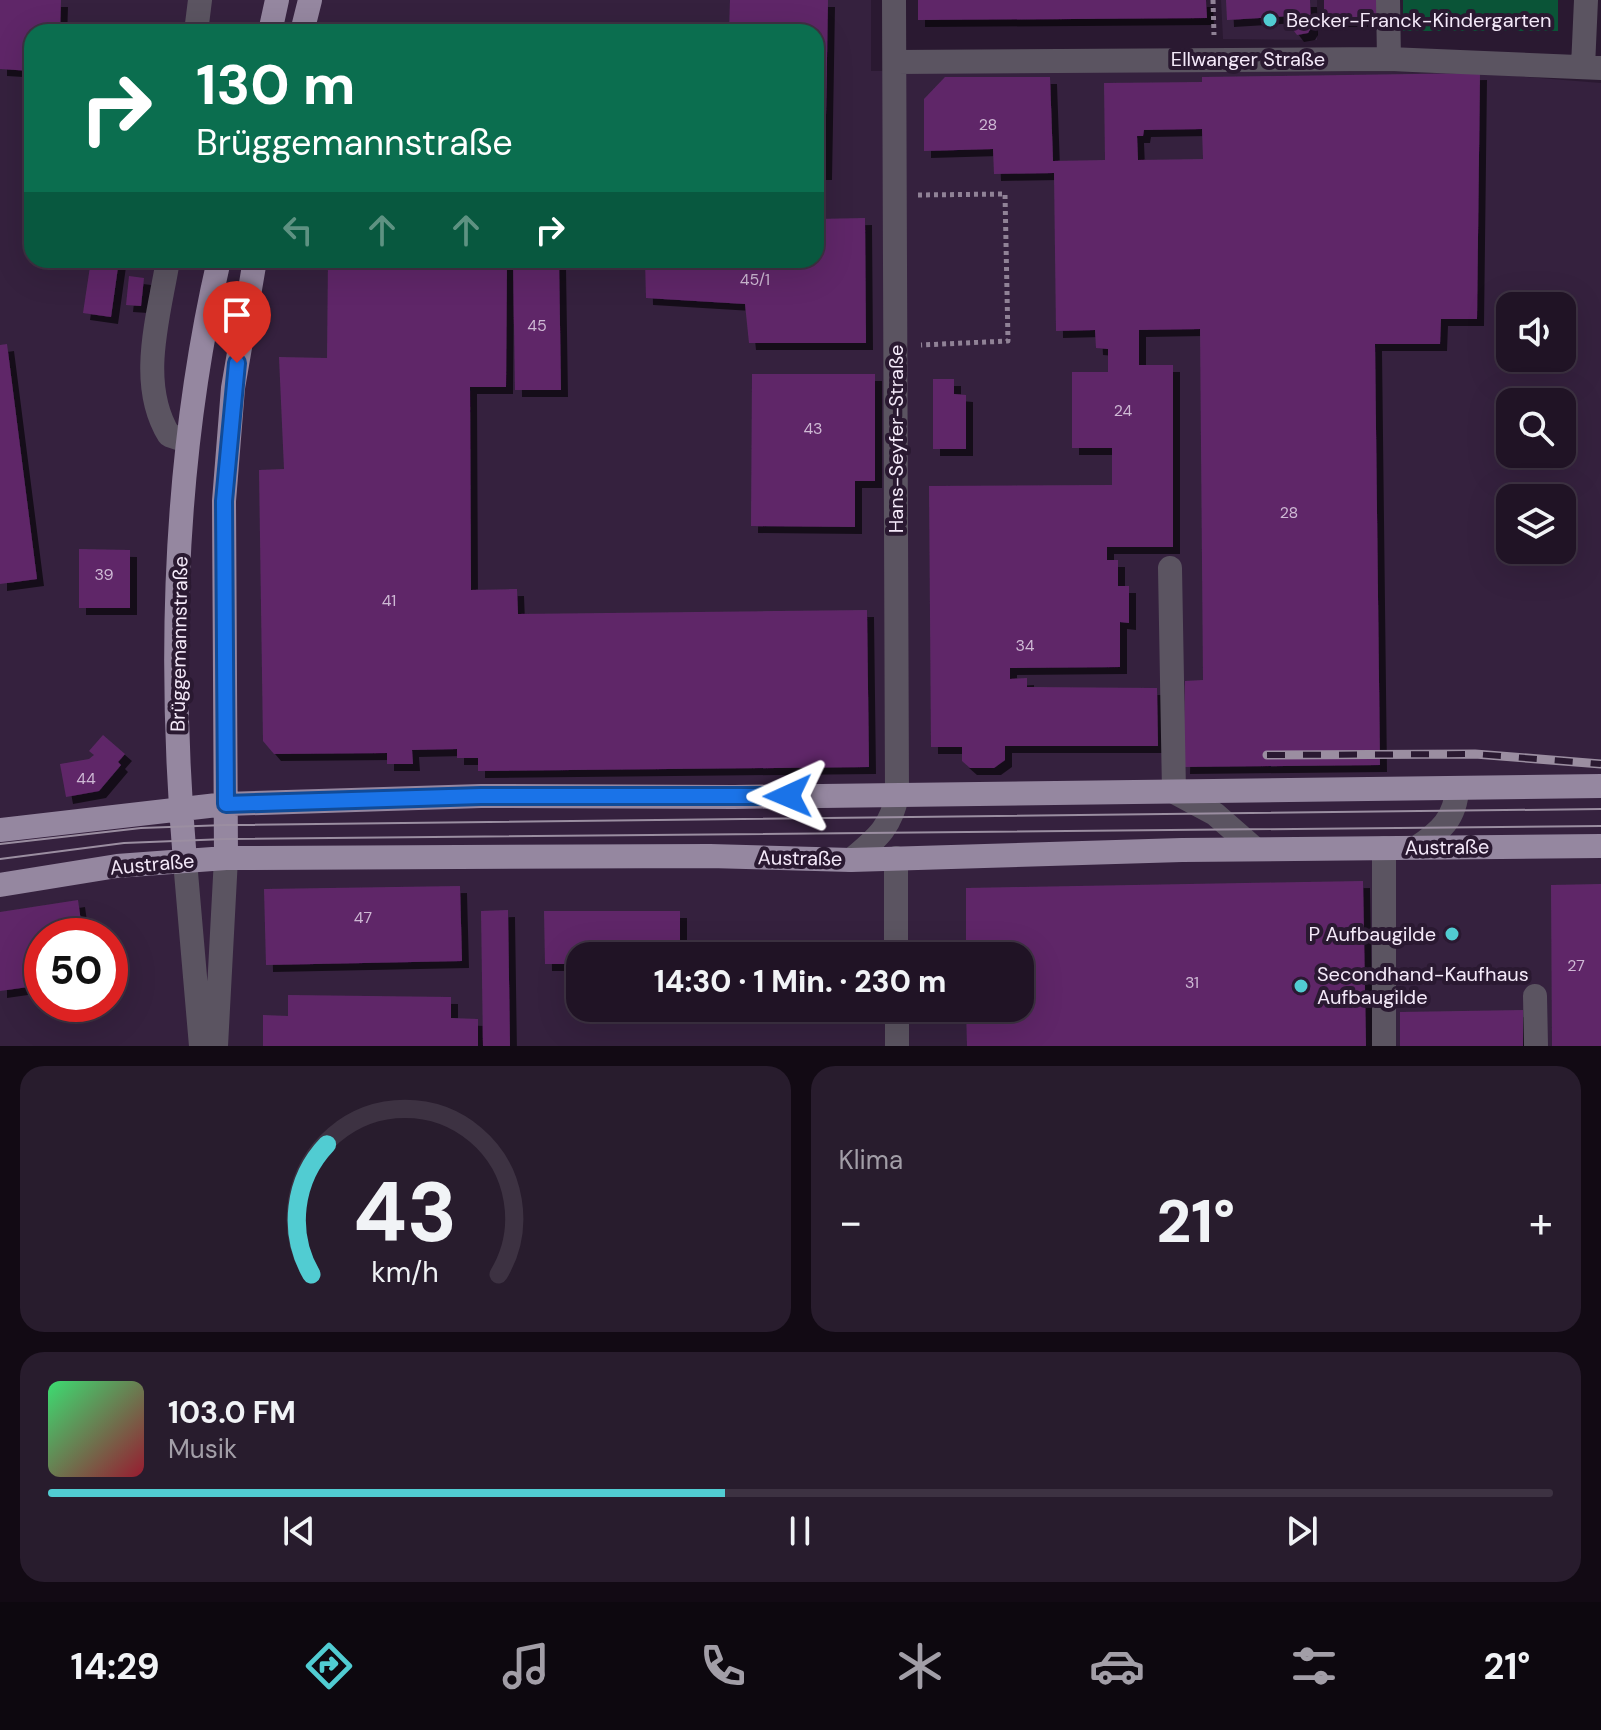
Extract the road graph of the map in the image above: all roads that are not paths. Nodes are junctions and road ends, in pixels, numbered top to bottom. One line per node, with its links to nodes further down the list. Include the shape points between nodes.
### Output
1 (200, 0): 7 (street)
2 (277, 0): 8 (main road)
3 (310, 0): 9 (main road)
4 (894, 0): 11 (street, Hans-Seyfer-Straße)
5 (1388, 0): 10 (street)
6 (1586, 0): 12 (street)
7 (197, 24)
8 (272, 24)
9 (304, 24)
10 (1389, 59): 11 (street, Ellwanger Straße); 12 (street, Ellwanger Straße)
11 (895, 62): 21 (street, Hans-Seyfer-Straße)
12 (1592, 68)
13 (167, 268): 16 (street, via 151,365 154,398 169,435)
14 (218, 268): 16 (main road, Brüggemannstraße)
15 (254, 268): 22 (main road, via 233,388 224,501)
16 (187, 441): 23 (main road, Brüggemannstraße, via 176,717)
17 (1170, 568): 20 (street)
18 (1601, 786): 19 (main road)
19 (1457, 788): 20 (main road); 27 (street, via 1445,827)
20 (1174, 792): 21 (main road); 28 (street, via 1215,814)
21 (897, 794): 22 (main road, via 481,796); 31 (street, Hans-Seyfer-Straße, via 884,833)
22 (226, 804): 23 (main road); 29 (main road)
23 (181, 808): 24 (main road); 32 (main road, Brüggemannstraße)
24 (0, 830)
25 (1601, 846): 27 (main road, Austraße)
26 (1384, 848): 27 (main road, Austraße); 28 (main road, Austraße); 40 (street)
27 (1416, 848)
28 (1255, 849): 30 (main road, Austraße)
29 (226, 858): 31 (main road, Austraße); 32 (main road, Austraße); 38 (street)
30 (896, 858): 31 (main road, Austraße); 34 (street)
31 (851, 860)
32 (185, 861): 33 (main road, Austraße); 37 (street, Brüggemannstraße)
33 (0, 885)
34 (896, 942)
35 (1535, 996): 41 (street)
36 (897, 1022): 39 (street)
37 (201, 1046)
38 (216, 1046)
39 (897, 1046)
40 (1384, 1046)
41 (1536, 1046)

